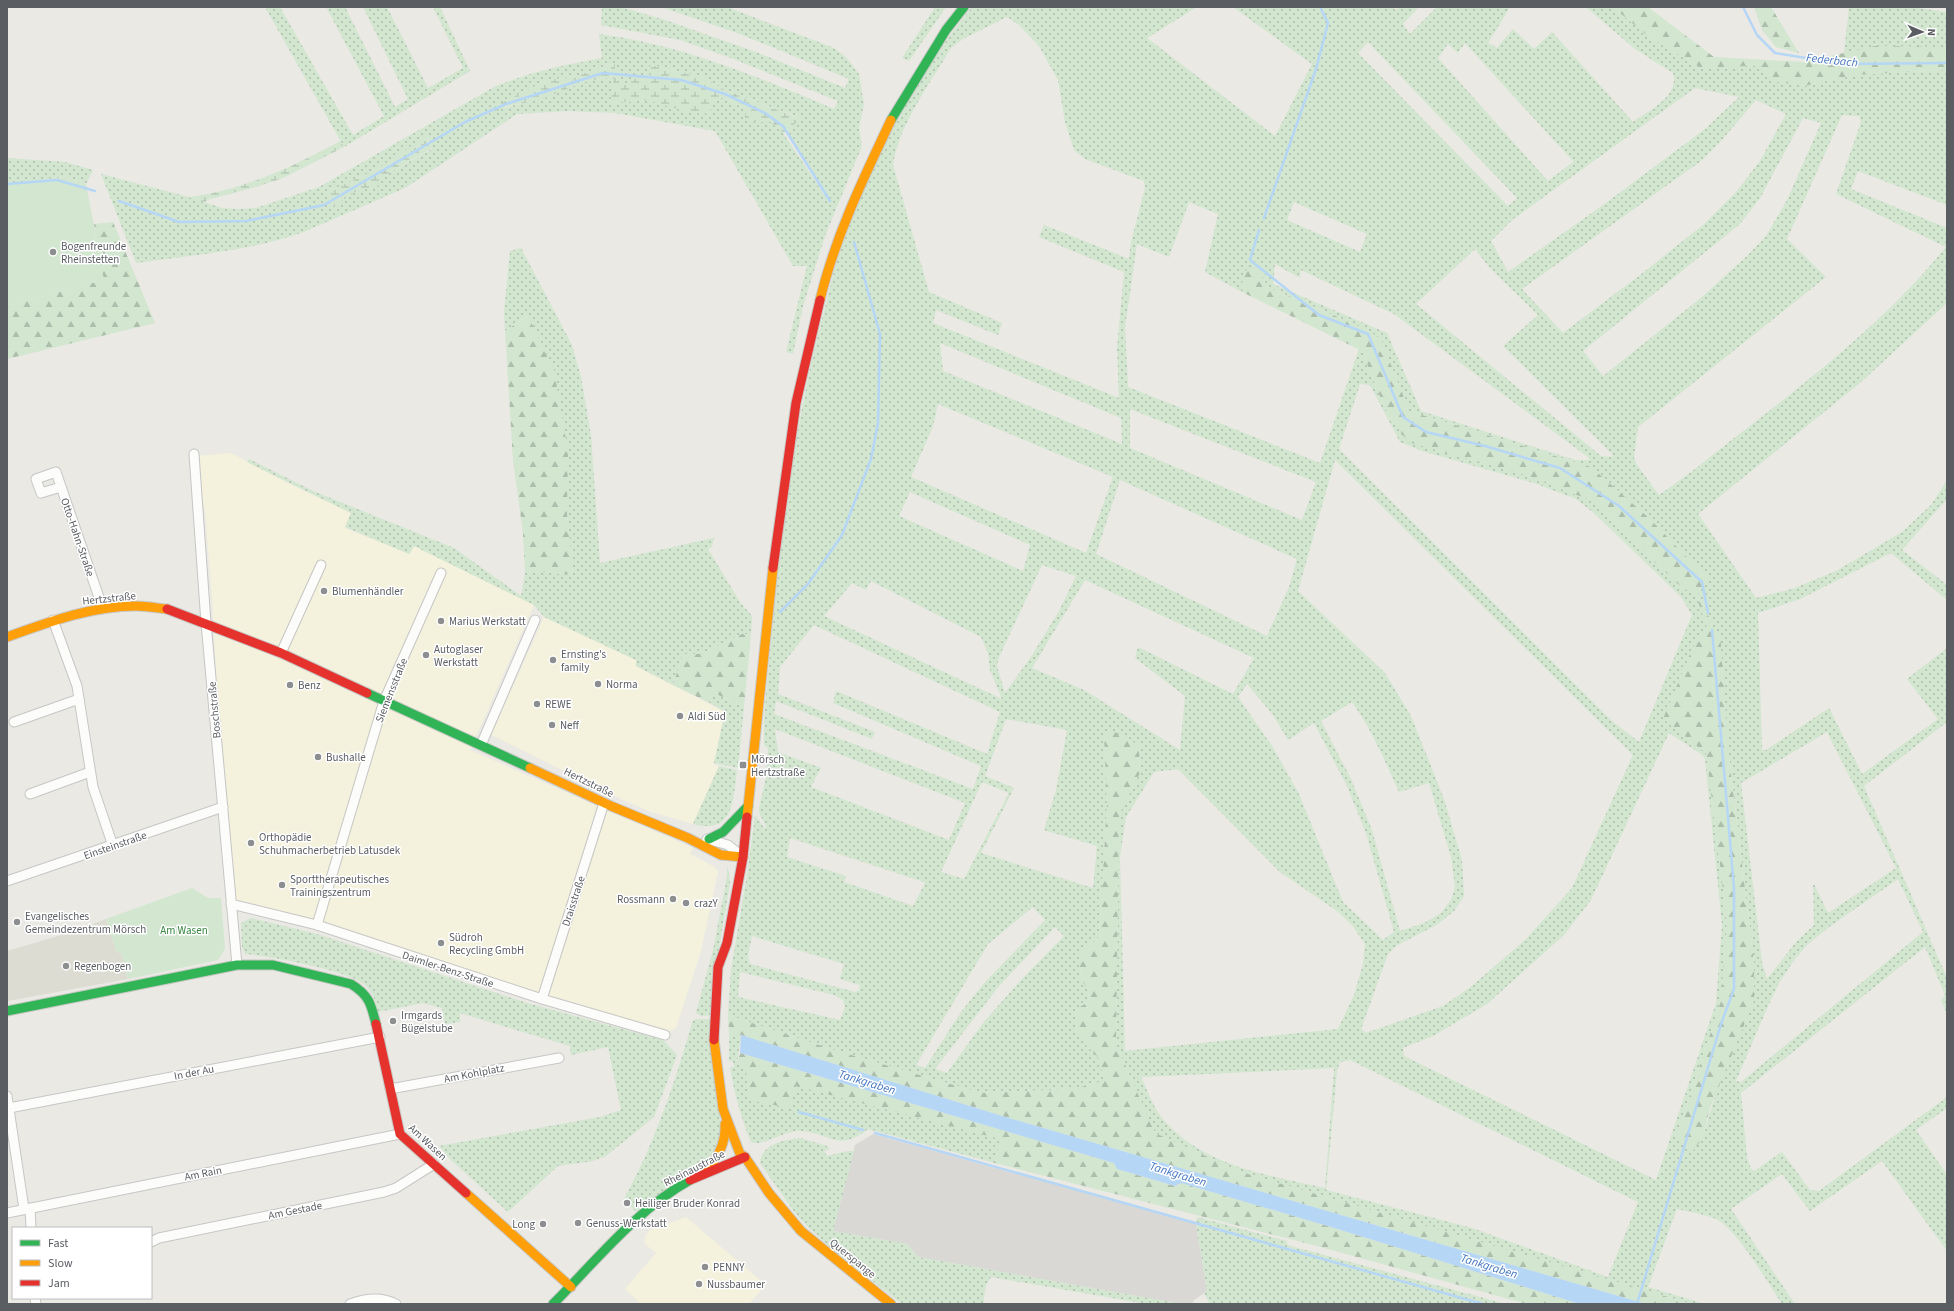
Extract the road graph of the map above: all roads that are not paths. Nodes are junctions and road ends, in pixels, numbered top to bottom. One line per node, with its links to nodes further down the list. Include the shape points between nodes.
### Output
1 (964, 7): 19 (street, via 915,78 872,157 837,243 821,297 806,356 786,460)
2 (194, 454): 9 (street, Boschstraße)
3 (61, 487): 6 (street, Otto-Hahn-Straße)
4 (321, 565): 11 (street)
5 (441, 573): 13 (street, Siemensstraße)
6 (103, 609): 7 (street, Hertzstraße, via 76,613); 9 (street, Hertzstraße, via 136,606 167,609)
7 (54, 620): 10 (street, Hertzstraße); 12 (street, via 77,686)
8 (535, 620): 15 (street)
9 (206, 623): 11 (street, Hertzstraße); 20 (street, Boschstraße)
10 (7, 637)
11 (281, 653): 13 (street, Hertzstraße)
12 (79, 700): 14 (street); 16 (street)
13 (384, 701): 15 (street, Hertzstraße); 27 (street, Siemensstraße)
14 (14, 722)
15 (480, 745): 18 (street, Hertzstraße)
16 (90, 772): 17 (street); 23 (street)
17 (30, 794)
18 (604, 803): 21 (street, Hertzstraße); 30 (street, Draisstraße)
19 (748, 806): 22 (street, via 723,832); 24 (street)
20 (223, 807): 23 (street, Einsteinstraße); 26 (street, Boschstraße)
21 (688, 838): 22 (street, Hertzstraße); 24 (street, Hertzstraße, via 725,857)
22 (709, 840): 24 (street, Hertzstraße, via 728,845)
23 (113, 846): 25 (street, Einsteinstraße)
24 (743, 857): 28 (street)
25 (7, 881)
26 (231, 904): 27 (street, Daimler-Benz-Straße); 29 (street, Boschstraße)
27 (317, 925): 30 (street, Daimler-Benz-Straße)
28 (727, 943): 38 (street, via 718,967 714,1018 714,1050); 40 (street, via 723,1050 726,1081 745,1144)
29 (237, 965): 31 (street, Am Wasen); 33 (street, Am Wasen, via 273,965 351,984 361,990 370,1001)
30 (542, 999): 32 (street, Daimler-Benz-Straße)
31 (7, 1011)
32 (665, 1035)
33 (380, 1036): 35 (street, Am Wasen); 37 (street, In der Au)
34 (559, 1058): 35 (street, Am Kohlplatz)
35 (390, 1089): 39 (street, Am Wasen)
36 (7, 1096): 37 (street)
37 (9, 1108): 43 (street)
38 (724, 1110): 40 (street, Querspange, via 740,1154); 42 (street, via 726,1138 721,1152)
39 (400, 1134): 41 (street, Am Wasen); 43 (street, Am Rain)
40 (745, 1157): 42 (street, Rheinaustraße); 51 (street, Querspange, via 769,1193 801,1231)
41 (434, 1164): 46 (street, Am Gestade, via 396,1188 384,1192); 47 (street, Am Wasen)
42 (704, 1175): 47 (street, Rheinaustraße, via 664,1197)
43 (27, 1209): 44 (street, Am Rain); 45 (street)
44 (7, 1213)
45 (30, 1227)
46 (152, 1242)
47 (571, 1286): 50 (street, Rheinaustraße)
48 (350, 1304): 49 (street, via 369,1298 388,1300)
49 (396, 1304)
50 (553, 1304)
51 (891, 1304)

